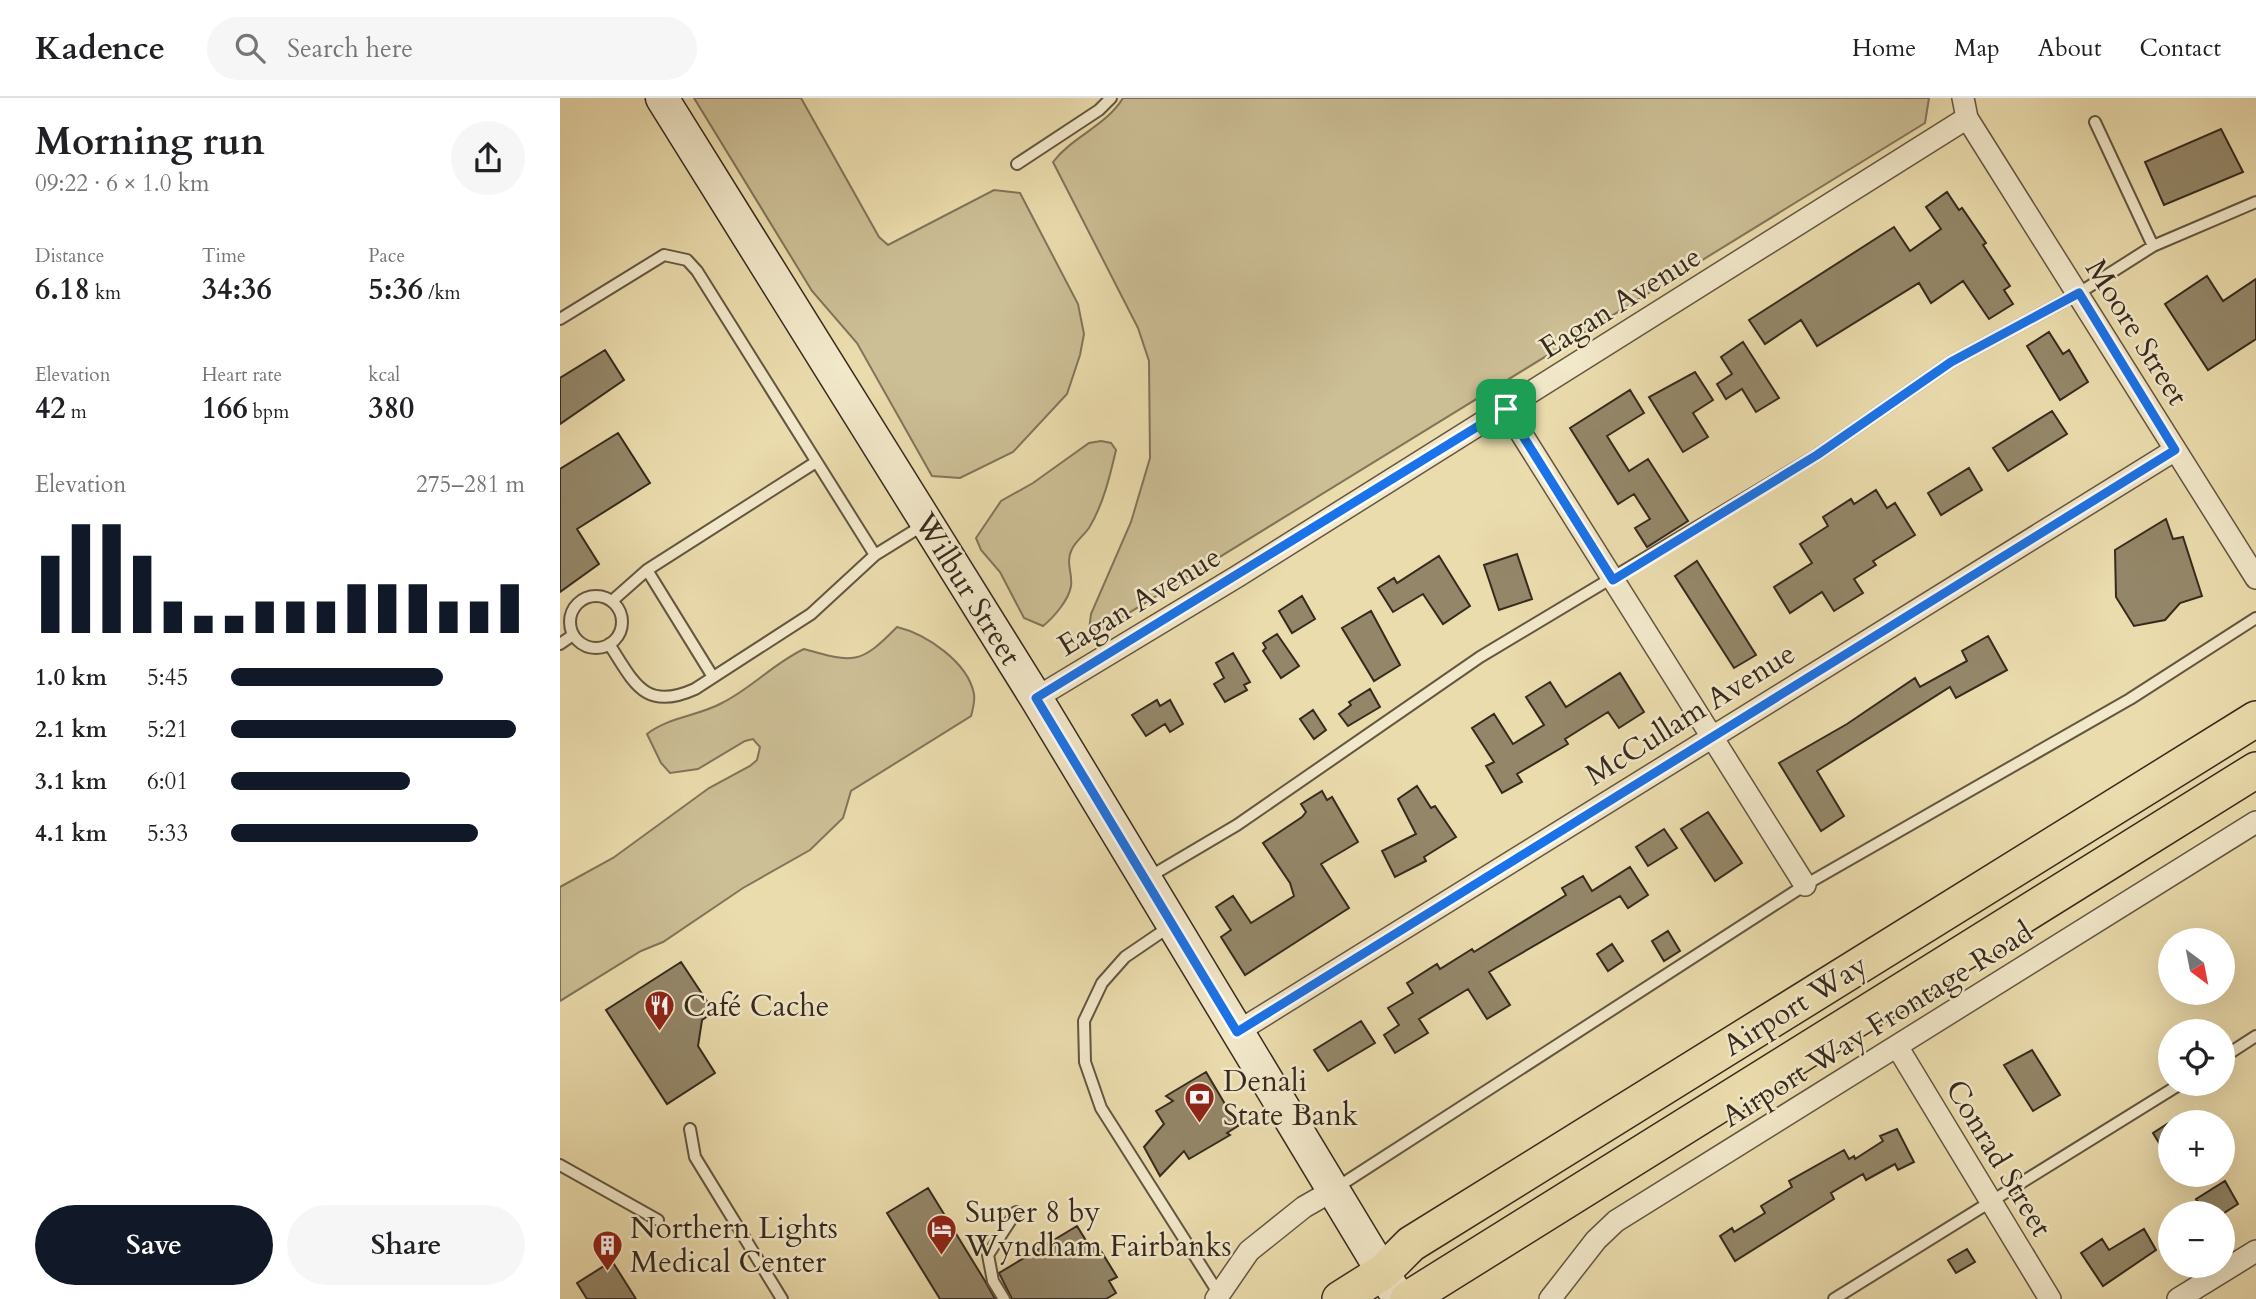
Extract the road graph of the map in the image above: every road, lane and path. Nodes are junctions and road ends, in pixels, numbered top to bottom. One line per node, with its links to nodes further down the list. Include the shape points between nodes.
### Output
1 (662, 98): 13 (street, Wilbur Street)
2 (1111, 98): 5 (lane)
3 (1965, 108): 8 (street, Moore Street); 10 (street, Eagan Avenue)
4 (2095, 122): 7 (lane)
5 (1017, 164)
6 (2256, 202): 7 (lane)
7 (2153, 246): 8 (lane)
8 (2079, 293): 11 (street, Moore Street); 17 (lane, via 1951,362 1817,455)
9 (560, 319): 12 (lane, via 653,260 664,255 687,260)
10 (1506, 409): 17 (street); 24 (street, Eagan Avenue)
11 (2175, 450): 16 (street, Moore Street); 26 (street, McCullam Avenue)
12 (816, 462): 14 (lane); 15 (lane)
13 (928, 523): 14 (lane); 24 (street, Wilbur Street)
14 (875, 555): 23 (lane, via 811,614)
15 (647, 570): 18 (lane); 23 (lane)
16 (2256, 578)
17 (1613, 580): 26 (street); 29 (lane, via 1480,657 1237,825)
18 (612, 601): 20 (lane, via 591,596 577,603 570,618); 21 (lane, via 619,609 621,626)
19 (2256, 618): 30 (lane, via 2130,699)
20 (573, 635): 21 (lane, via 596,648); 22 (lane)
21 (610, 643): 23 (lane, via 635,682 651,696 678,696)
22 (560, 644)
23 (713, 677)
24 (1036, 698): 29 (street, Wilbur Street)
25 (2256, 719): 44 (main road, Airport Way, via 1411,1244)
26 (1711, 735): 30 (street); 32 (street, McCullam Avenue)
27 (2256, 770): 49 (main road, Airport Way)
28 (2256, 822): 34 (street, Airport Way Frontage Road)
29 (1144, 880): 31 (street, Wilbur Street)
30 (1805, 886): 39 (lane)
31 (1172, 926): 32 (street, Wilbur Street); 45 (lane, via 1125,957 1102,983 1084,1021 1085,1062 1101,1108)
32 (1237, 1032): 39 (street, Wilbur Street)
33 (2256, 1037): 35 (lane)
34 (1898, 1048): 40 (street, Conrad Street); 50 (street, Airport Way Frontage Road, via 1615,1221)
35 (2235, 1050)
36 (2161, 1096): 40 (lane)
37 (690, 1129): 46 (lane, via 695,1157)
38 (560, 1165): 42 (lane)
39 (1332, 1191): 44 (street, Wilbur Street); 45 (street, via 1249,1251)
40 (1991, 1203): 51 (lane); 52 (street, Conrad Street)
41 (1016, 1212): 47 (lane, via 988,1255 993,1281)
42 (658, 1220)
43 (2256, 1251): 53 (street)
44 (1391, 1286): 48 (main road, Airport Way)
45 (1217, 1297)
46 (782, 1299)
47 (1004, 1299)
48 (1340, 1299)
49 (1408, 1299)
50 (1550, 1299)
51 (1834, 1299)
52 (2050, 1299)
53 (2178, 1299)

